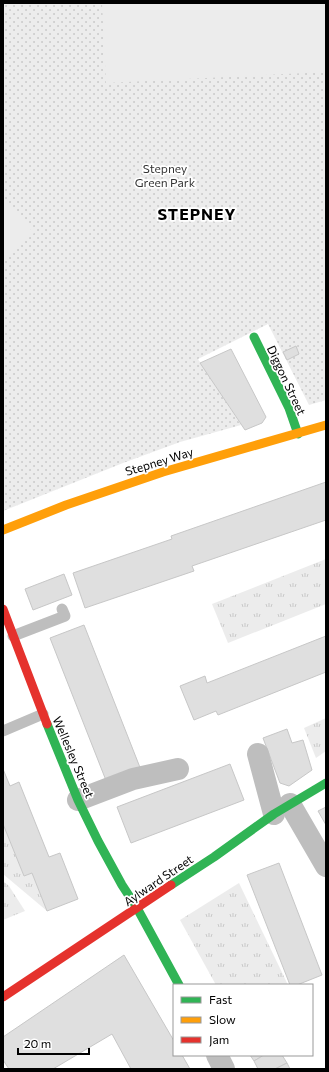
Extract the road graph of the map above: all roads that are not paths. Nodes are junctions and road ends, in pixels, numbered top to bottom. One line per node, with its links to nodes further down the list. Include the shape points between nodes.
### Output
1 (254, 337): 3 (street, Diggon Street, via 289,408)
2 (326, 426): 3 (street, Stepney Way)
3 (298, 434): 4 (street, Stepney Way, via 163,472 66,505)
4 (3, 530)
5 (3, 609): 7 (street, Wellesley Street)
6 (62, 609): 7 (lane, via 65,616)
7 (14, 636): 8 (street, Wellesley Street)
8 (43, 714): 9 (lane); 13 (street, Wellesley Street)
9 (3, 731)
10 (258, 754): 14 (street)
11 (178, 768): 13 (street, via 133,780)
12 (326, 783): 14 (street, Aylward Street)
13 (78, 800): 16 (street, Wellesley Street, via 122,885)
14 (282, 809): 15 (street); 16 (street, Aylward Street)
15 (326, 866)
16 (137, 908): 17 (street, Wellesley Street); 18 (street, Aylward Street)
17 (177, 984)
18 (3, 996)
19 (218, 1056): 20 (street)
20 (224, 1069)

